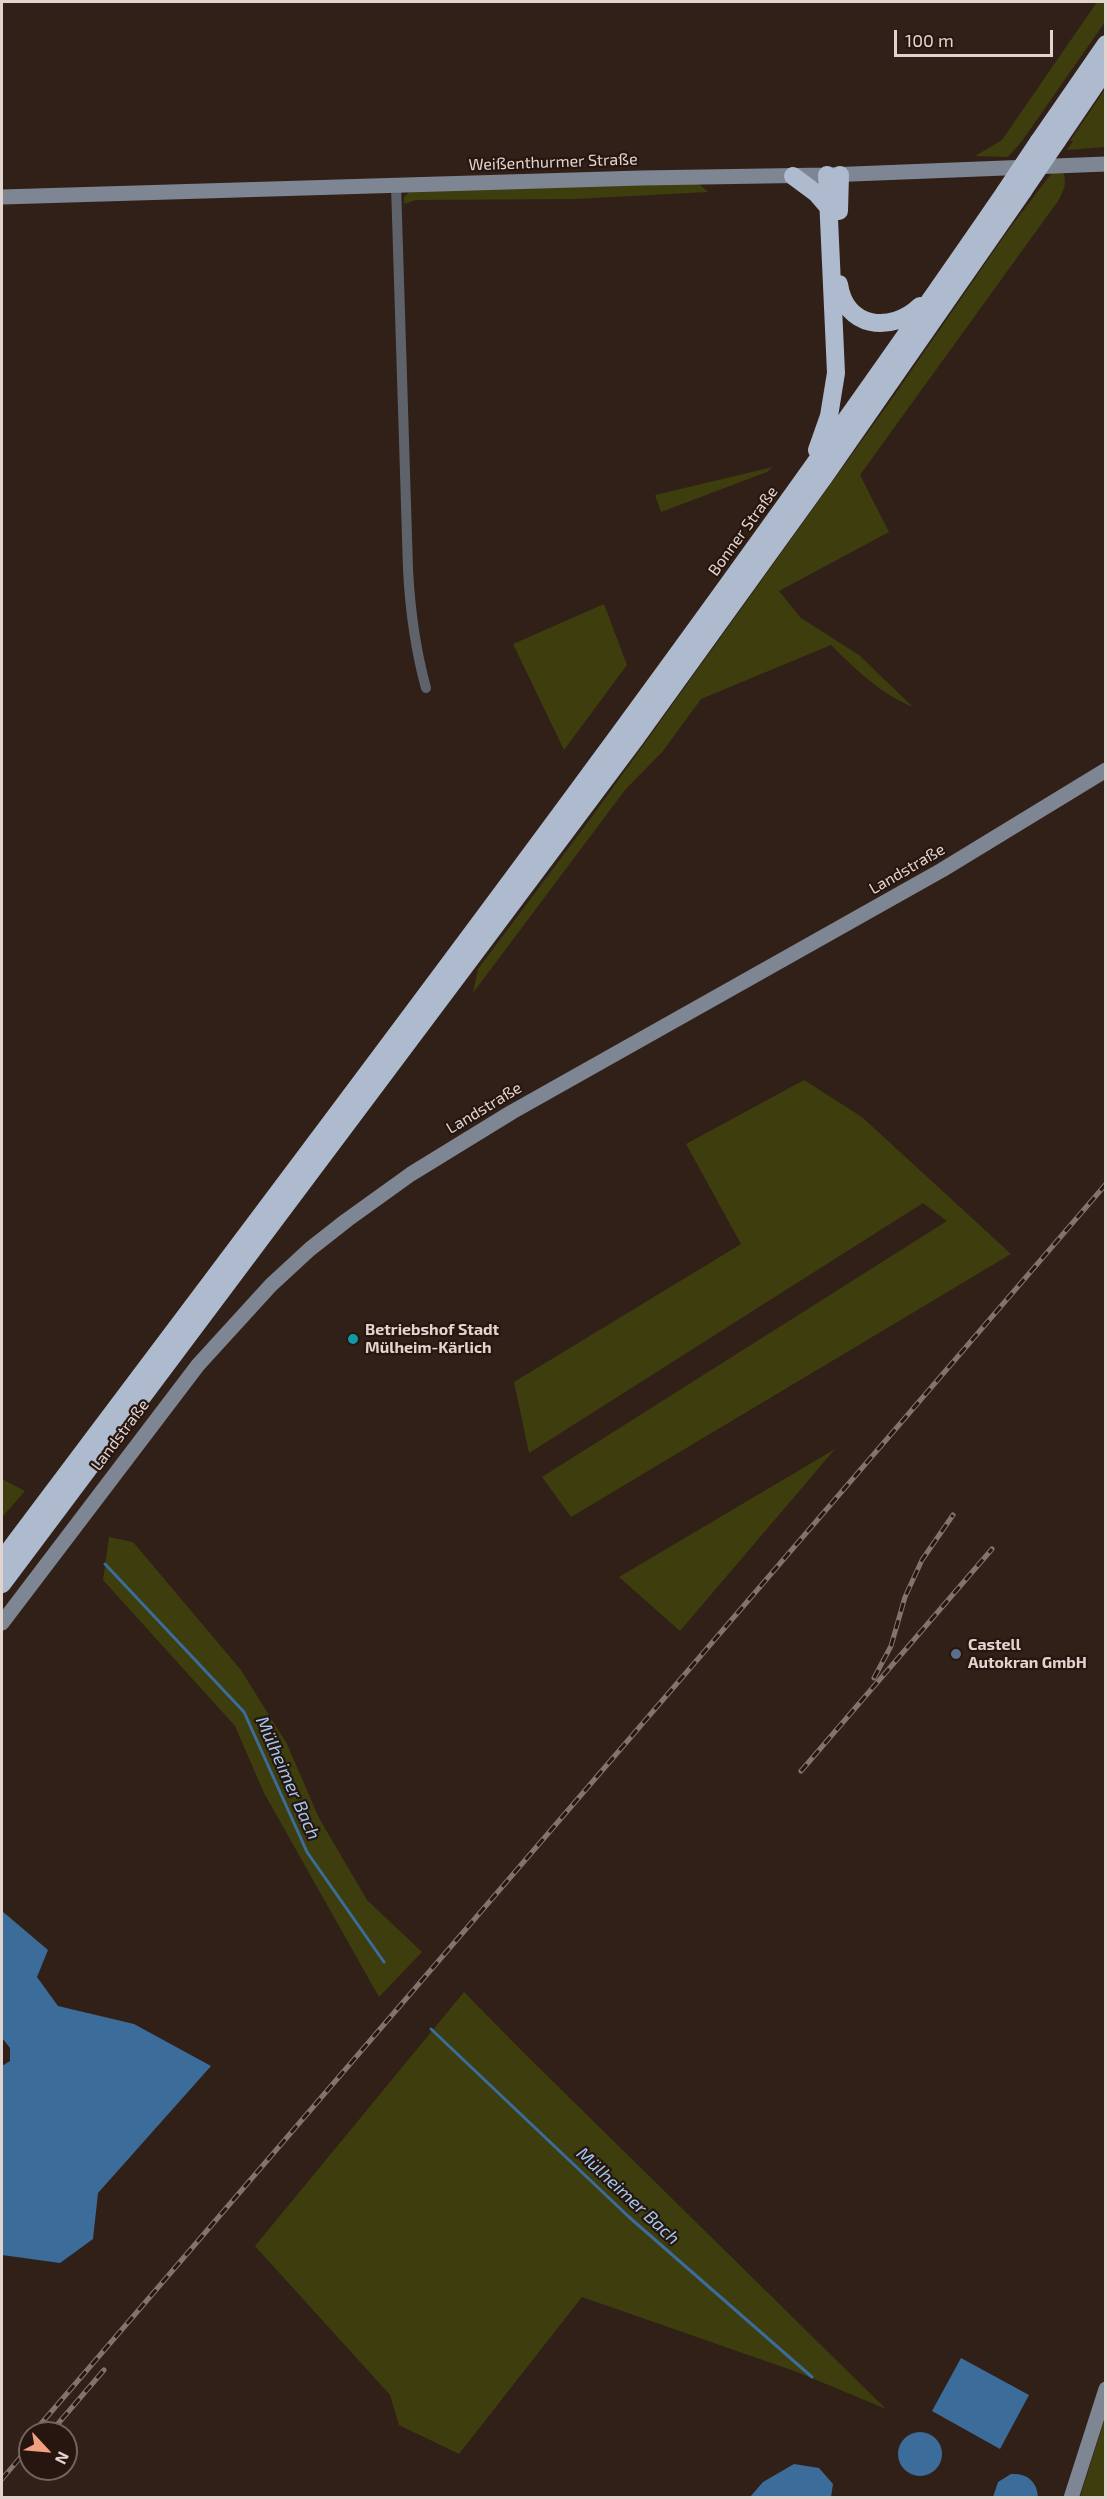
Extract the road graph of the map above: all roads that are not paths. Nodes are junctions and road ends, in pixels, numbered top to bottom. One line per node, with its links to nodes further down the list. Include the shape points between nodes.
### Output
1 (1106, 44): 3 (highway)
2 (1106, 69): 3 (highway)
3 (1048, 141): 8 (highway, bridge)
4 (1106, 164): 5 (street, Weißenthurmer Straße)
5 (833, 175): 6 (street, Weißenthurmer Straße); 10 (highway); 11 (highway, via 840,292 849,308 870,322 898,321 913,313)
6 (793, 176): 7 (street, Weißenthurmer Straße); 10 (highway)
7 (396, 185): 9 (street, Weißenthurmer Straße); 13 (street, via 408,568 411,618)
8 (1014, 191): 11 (highway); 16 (highway, via 824,477 635,739)
9 (2, 197)
10 (828, 207): 12 (highway, via 835,387 825,430)
11 (940, 286): 12 (highway)
12 (801, 484): 15 (highway, Bonner Straße, via 625,728)
13 (426, 688)
14 (1106, 770): 17 (street, Landstraße, via 942,870 512,1112 411,1174 309,1249 198,1365)
15 (2, 1560)
16 (2, 1584)
17 (2, 1623)
18 (1106, 2389): 19 (street)
19 (1071, 2498)

